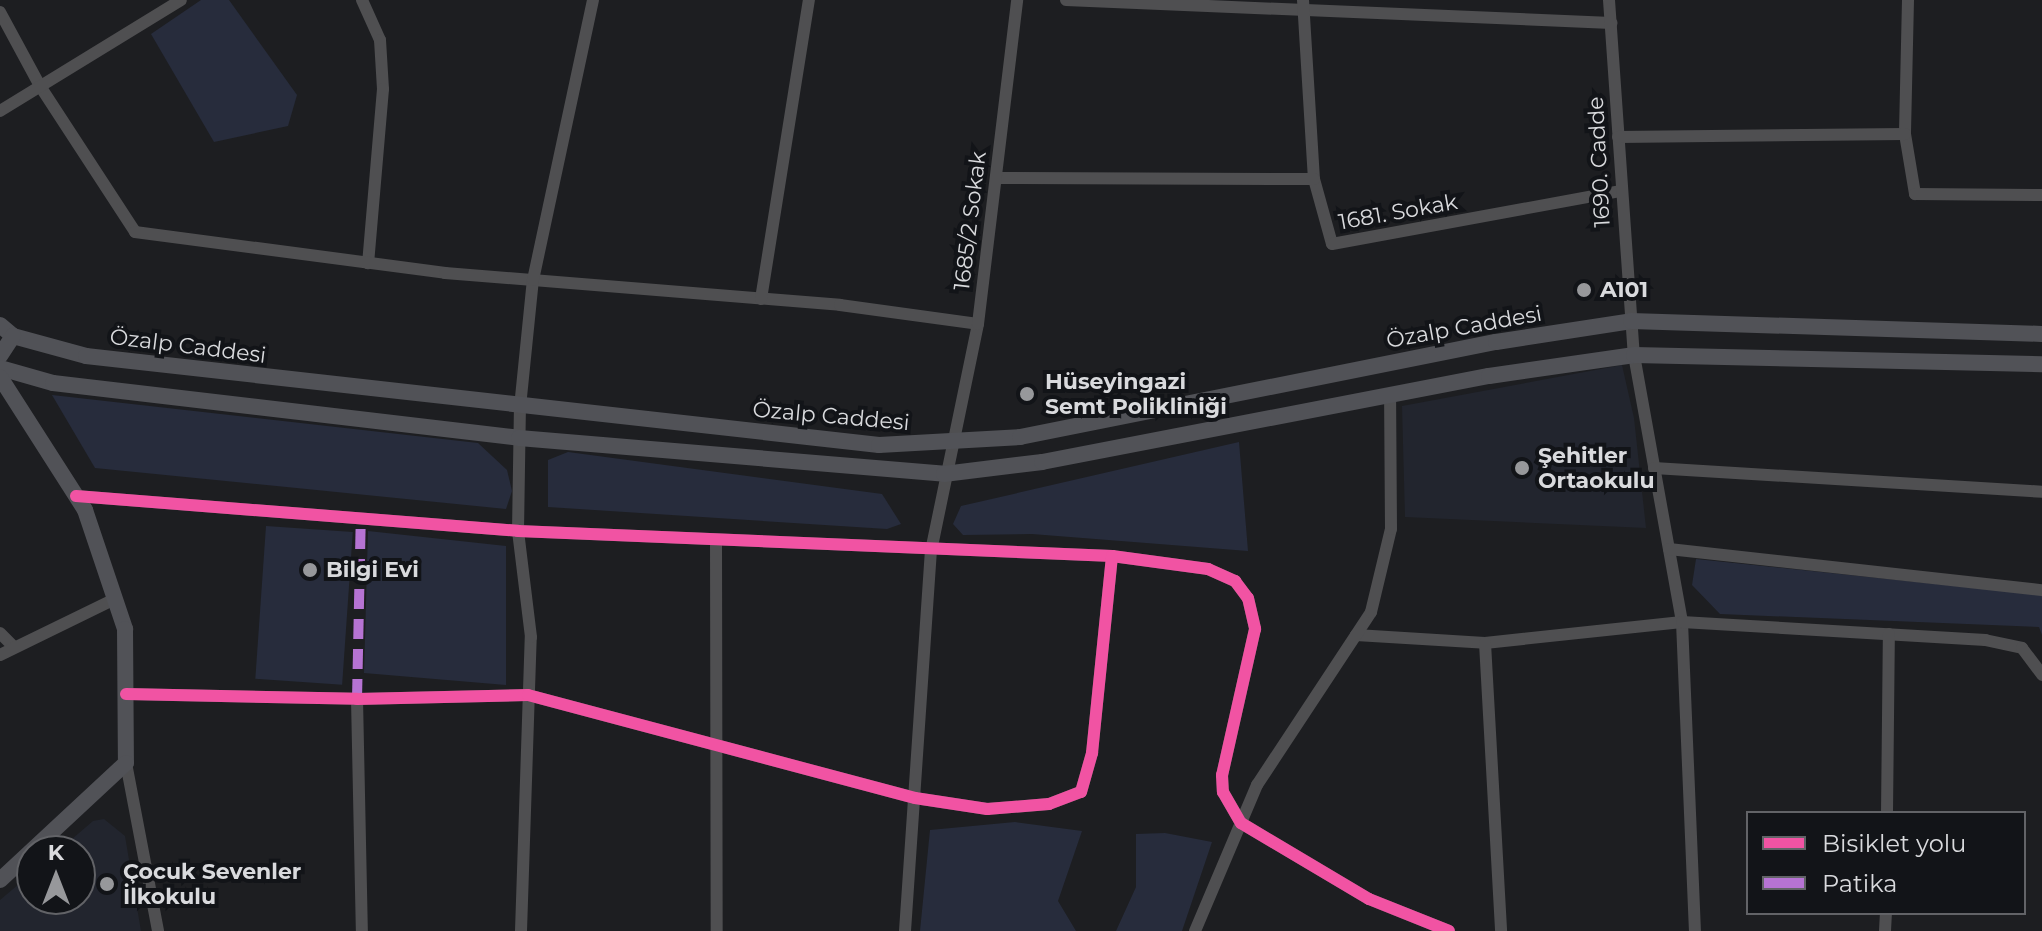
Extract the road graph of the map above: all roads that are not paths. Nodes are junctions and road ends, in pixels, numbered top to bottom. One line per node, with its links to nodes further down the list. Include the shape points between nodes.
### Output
1 (181, 0): 12 (street)
2 (362, 0): 20 (street, via 380,40 383,89)
3 (593, 0): 21 (street)
4 (809, 0): 22 (street)
5 (1017, 0): 16 (street, 1685/2 Sokak)
6 (1066, 0): 9 (street)
7 (1609, 0): 11 (street, 1690. Cadde)
8 (1908, 0): 14 (street)
9 (1302, 6): 11 (street); 17 (street, 1681. Sokak)
10 (0, 12): 12 (street)
11 (1612, 23): 15 (street, 1690. Cadde)
12 (40, 86): 13 (street); 20 (street, via 135,232)
13 (0, 111)
14 (1905, 134): 15 (street); 19 (street, via 1915,194)
15 (1618, 137): 18 (street, 1690. Cadde)
16 (996, 178): 17 (street); 24 (street, 1685/2 Sokak)
17 (1314, 179): 18 (street, 1681. Sokak, via 1332,244)
18 (1621, 191): 23 (street, 1690. Cadde)
19 (2042, 195)
20 (368, 263): 21 (street)
21 (533, 280): 22 (street); 33 (street)
22 (761, 299): 24 (street)
23 (1631, 321): 26 (main road, Özalp Caddesi); 27 (street, 1690. Cadde); 35 (main road, Özalp Caddesi, via 1496,342 1020,437)
24 (978, 324): 35 (street, 1685/2 Sokak)
25 (7, 331): 28 (main road); 33 (main road, Özalp Caddesi, via 86,356)
26 (2042, 334)
27 (1634, 355): 29 (main road); 32 (main road); 36 (street, 1690. Cadde)
28 (0, 356)
29 (2042, 364)
30 (0, 368): 34 (main road, via 53,383)
31 (0, 377): 39 (main road)
32 (1390, 395): 37 (main road, via 1042,462); 50 (street, via 1391,529 1371,612)
33 (520, 407): 34 (street); 35 (main road, Özalp Caddesi, via 879,445)
34 (519, 438): 37 (main road); 40 (street)
35 (953, 444): 37 (street, 1685/2 Sokak)
36 (1654, 468): 38 (street); 42 (street, 1690. Cadde)
37 (944, 474): 43 (street, 1685/2 Sokak)
38 (2042, 492)
39 (76, 496): 40 (street); 46 (main road)
40 (518, 531): 41 (street); 56 (street, via 531,637)
41 (716, 540): 43 (street); 58 (street)
42 (1669, 549): 45 (street); 47 (street, 1690. Cadde)
43 (931, 551): 44 (street); 60 (street, 1685/2 Sokak)
44 (1112, 556): 60 (street, via 1092,753 1081,792 1049,804 987,809); 62 (street, via 1208,569 1235,581 1248,598 1255,629 1222,775 1223,792)
45 (2042, 590)
46 (115, 599): 52 (street); 55 (main road, via 125,629)
47 (1682, 622): 49 (street); 51 (street); 72 (street, 1690. Cadde)
48 (0, 633): 52 (street)
49 (1889, 634): 54 (street, via 2022,648); 61 (street)
50 (1356, 635): 51 (street); 62 (street, via 1257,785)
51 (1485, 643): 71 (street)
52 (14, 647): 53 (street)
53 (0, 655)
54 (2042, 675)
55 (126, 694): 57 (street); 59 (main road)
56 (528, 695): 57 (street); 58 (street); 66 (street)
57 (357, 699): 65 (street)
58 (719, 749): 60 (street); 67 (street)
59 (126, 763): 63 (main road); 64 (street)
60 (915, 798): 68 (street, 1685/2 Sokak)
61 (1887, 811)
62 (1241, 823): 69 (street); 70 (street, via 1369,899)
63 (0, 880)
64 (158, 931)
65 (362, 931)
66 (521, 931)
67 (717, 931)
68 (905, 931)
69 (1195, 931)
70 (1449, 931)
71 (1501, 931)
72 (1695, 931)

